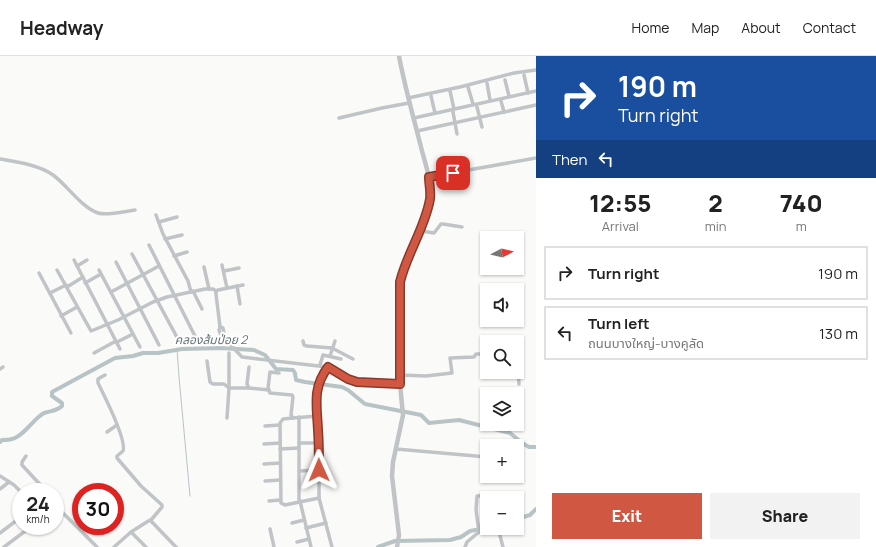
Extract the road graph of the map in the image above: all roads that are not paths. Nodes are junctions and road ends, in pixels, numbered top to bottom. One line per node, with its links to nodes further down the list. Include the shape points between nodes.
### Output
1 (399, 56): 12 (street)
2 (536, 70): 12 (street)
3 (524, 76): 9 (street)
4 (505, 80): 11 (street)
5 (487, 83): 13 (street)
6 (468, 87): 16 (street)
7 (450, 91): 19 (street)
8 (536, 91): 9 (street)
9 (528, 92): 11 (street)
10 (431, 96): 21 (street)
11 (509, 96): 13 (street)
12 (408, 98): 15 (street)
13 (490, 100): 16 (street)
14 (501, 101): 20 (street)
15 (409, 103): 22 (street); 23 (street)
16 (472, 104): 19 (street)
17 (536, 105): 20 (street)
18 (477, 107): 24 (street)
19 (453, 111): 21 (street); 25 (street)
20 (504, 112): 24 (street)
21 (435, 113): 23 (street)
22 (339, 118)
23 (414, 118): 27 (street)
24 (480, 118): 25 (street); 26 (street)
25 (455, 124): 27 (street); 28 (street)
26 (482, 126)
27 (417, 131): 31 (street)
28 (457, 134)
29 (536, 158): 31 (street)
30 (0, 159): 32 (street, via 47,171 92,210 99,213)
31 (429, 177): 37 (street, via 430,199)
32 (135, 210)
33 (156, 214): 35 (street)
34 (177, 217): 35 (street)
35 (159, 222): 39 (street)
36 (462, 227): 37 (street, via 441,224 434,233)
37 (421, 231): 100 (street, via 400,282)
38 (182, 235): 39 (street)
39 (166, 239): 43 (street)
40 (149, 245): 49 (street)
41 (187, 252): 43 (street)
42 (132, 254): 55 (street)
43 (174, 256): 64 (street)
44 (74, 260): 48 (street)
45 (87, 260): 48 (street)
46 (116, 262): 58 (street)
47 (222, 265): 53 (street)
48 (77, 266): 56 (street)
49 (159, 266): 55 (street); 68 (street)
50 (204, 267): 63 (street)
51 (239, 268): 53 (street)
52 (57, 270): 60 (street)
53 (224, 271): 62 (street)
54 (39, 273): 67 (street)
55 (143, 275): 58 (street); 69 (street)
56 (83, 277): 57 (street); 60 (street)
57 (85, 283): 66 (street, via 100,272); 76 (street)
58 (127, 283): 66 (street); 72 (street)
59 (243, 285): 61 (street)
60 (66, 286): 67 (street); 71 (street)
61 (237, 286): 62 (street); 70 (street)
62 (227, 288): 65 (street)
63 (209, 289): 64 (street); 65 (street)
64 (192, 291): 68 (street); 73 (street)
65 (216, 291): 95 (street, via 221,336 242,357)
66 (111, 292): 75 (street)
67 (50, 293): 74 (street)
68 (174, 295): 69 (street); 83 (street)
69 (157, 301): 72 (street); 81 (street)
70 (240, 304)
71 (77, 307): 74 (street); 76 (street, via 91,331)
72 (141, 308): 75 (street); 84 (street)
73 (202, 309)
74 (62, 316): 77 (street)
75 (124, 317): 76 (street); 78 (street)
76 (108, 324): 80 (street)
77 (71, 333)
78 (133, 334): 80 (street); 85 (street)
79 (303, 340): 86 (street, via 307,346)
80 (116, 341): 87 (street); 88 (street)
81 (179, 341)
82 (335, 341): 86 (street)
83 (198, 342)
84 (159, 345)
85 (140, 347)
86 (332, 348): 91 (street); 93 (street)
87 (120, 349)
88 (94, 353)
89 (229, 353): 104 (street)
90 (480, 354): 100 (street, via 474,357 450,358 452,373)
91 (330, 356): 92 (street); 95 (street, via 322,355)
92 (341, 359)
93 (353, 359)
94 (207, 361): 104 (street, via 210,382 224,384)
95 (320, 365): 97 (street)
96 (249, 367): 105 (street)
97 (328, 367): 102 (street, via 357,382); 107 (street, via 318,387)
98 (279, 373): 106 (street, via 270,372)
99 (105, 375): 111 (street, via 98,379 98,383)
100 (400, 375): 102 (street)
101 (519, 379): 103 (street)
102 (400, 384): 121 (street, via 402,413)
103 (519, 384)
104 (229, 388): 105 (street); 109 (street)
105 (249, 388): 106 (street)
106 (268, 390): 110 (street, via 292,395)
107 (317, 416): 108 (street); 117 (street)
108 (299, 417): 110 (street); 116 (street)
109 (227, 418)
110 (293, 418): 112 (street, via 283,419)
111 (117, 425): 114 (street); 141 (street, via 125,448 117,456 118,460 162,505)
112 (280, 425): 113 (street); 115 (street)
113 (265, 426)
114 (107, 432)
115 (280, 443): 118 (street); 120 (street)
116 (299, 443): 117 (street); 119 (street)
117 (319, 443): 126 (street)
118 (264, 444)
119 (299, 448): 120 (street); 127 (street)
120 (280, 449): 124 (street)
121 (396, 449): 123 (street); 154 (street, via 392,476)
122 (26, 456): 132 (street, via 22,465)
123 (480, 456)
124 (280, 463): 125 (street); 129 (street)
125 (264, 464)
126 (319, 470): 127 (street); 136 (street)
127 (299, 471): 139 (street)
128 (0, 476): 131 (street)
129 (280, 480): 130 (street); 137 (street)
130 (265, 481)
131 (9, 482): 133 (street); 134 (street)
132 (39, 483)
133 (12, 484)
134 (0, 489)
135 (480, 496): 163 (street, via 477,496 476,510 479,532)
136 (320, 498): 139 (street); 144 (street)
137 (280, 500): 138 (street); 139 (street, via 282,505)
138 (269, 501)
139 (299, 502): 142 (street)
140 (64, 516): 156 (street)
141 (151, 520): 148 (street); 159 (street)
142 (304, 520): 143 (street); 146 (street)
143 (292, 523)
144 (326, 523): 146 (street); 162 (street)
145 (12, 524): 149 (street)
146 (306, 528): 152 (street)
147 (270, 529): 160 (street)
148 (131, 532): 157 (street); 158 (street)
149 (0, 533)
150 (20, 535): 155 (street)
151 (500, 535): 164 (street)
152 (309, 539): 153 (street); 161 (street)
153 (297, 542)
154 (398, 545)
155 (4, 547)
156 (97, 547)
157 (114, 547)
158 (146, 547)
159 (176, 547)
160 (274, 547)
161 (311, 547)
162 (332, 547)
163 (465, 547)
164 (502, 547)

